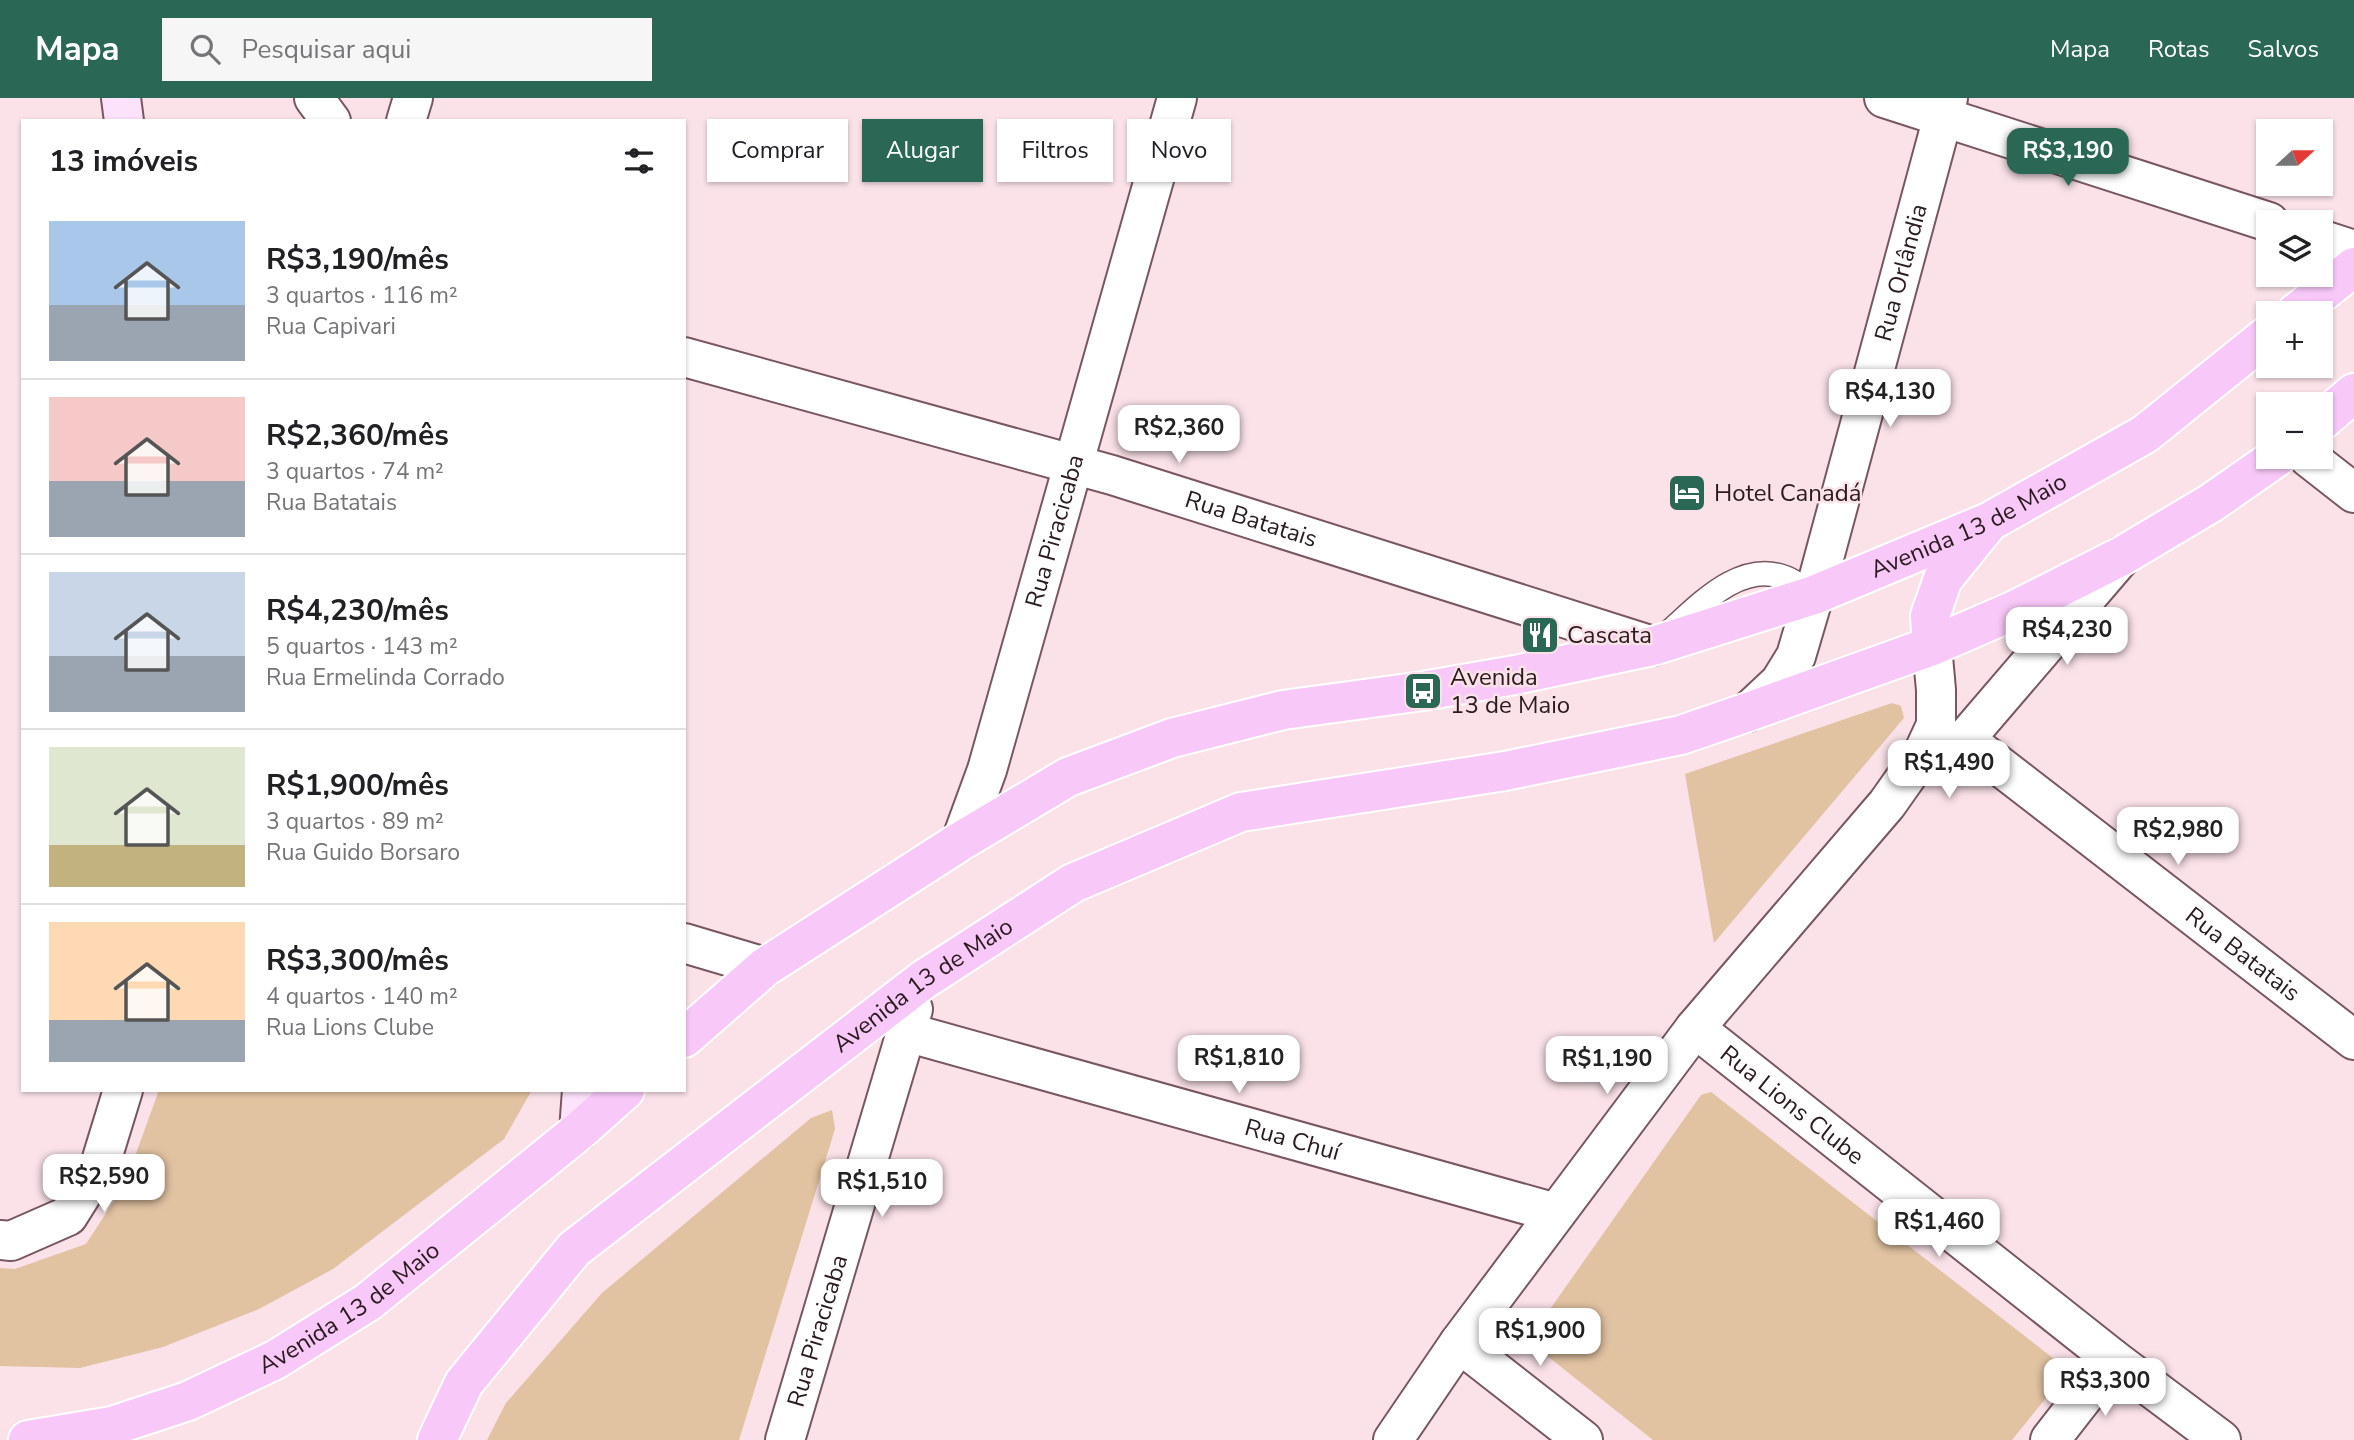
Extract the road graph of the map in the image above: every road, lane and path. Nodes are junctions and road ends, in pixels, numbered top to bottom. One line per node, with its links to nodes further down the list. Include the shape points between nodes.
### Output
1 (121, 98): 7 (street)
2 (314, 98): 8 (street)
3 (413, 98): 9 (street)
4 (1177, 98): 19 (street, Rua Piracicaba)
5 (1884, 98): 6 (street)
6 (1946, 107): 10 (street); 25 (street, Rua Orlândia)
7 (124, 119)
8 (330, 119)
9 (407, 119)
10 (2256, 217)
11 (2333, 243): 12 (street)
12 (2354, 250)
13 (2354, 267): 14 (main road)
14 (2311, 301)
15 (2256, 345): 23 (main road, Avenida 13 de Maio, via 2145,434)
16 (686, 358): 19 (street, Rua Batatais)
17 (2354, 393): 18 (main road)
18 (2333, 411)
19 (1073, 463): 26 (street, Rua Batatais); 31 (street, Rua Piracicaba, via 986,771)
20 (2260, 469): 24 (main road, Avenida 13 de Maio)
21 (2323, 469): 22 (street)
22 (2354, 493)
23 (1989, 522): 25 (main road, Avenida 13 de Maio); 27 (main road, via 1943,579 1930,616)
24 (2122, 556): 27 (main road, Avenida 13 de Maio); 29 (street)
25 (1814, 595): 26 (main road, Avenida 13 de Maio); 28 (street, Rua Orlândia, via 1796,656 1780,682)
26 (1653, 646): 31 (main road, Avenida 13 de Maio, via 1423,691 1283,710 1172,738 1068,778)
27 (1932, 646): 28 (main road, Avenida 13 de Maio); 30 (street, via 1936,725 1923,753)
28 (1748, 712): 34 (main road, Avenida 13 de Maio, via 1681,735 1505,771 1241,812 1073,883)
29 (1966, 740): 30 (street, via 1933,775); 38 (street, Rua Batatais)
30 (1887, 804): 35 (street)
31 (961, 841): 33 (main road, Avenida 13 de Maio)
32 (686, 944): 33 (street)
33 (765, 967): 37 (main road, Avenida 13 de Maio)
34 (923, 980): 36 (street, Rua Piracicaba); 48 (main road, Avenida 13 de Maio, via 574,1249 464,1382)
35 (1695, 1028): 43 (street); 46 (street, Rua Lions Clube)
36 (906, 1032): 43 (street, Rua Chuí); 49 (street, Rua Piracicaba)
37 (686, 1036)
38 (2354, 1040)
39 (122, 1092): 44 (street, via 100,1165 68,1216 10,1241)
40 (582, 1092): 42 (street)
41 (623, 1092): 42 (main road, Avenida 13 de Maio)
42 (579, 1131): 47 (main road, Avenida 13 de Maio, via 368,1302 275,1360 150,1414 112,1426)
43 (1556, 1213): 45 (street)
44 (0, 1240)
45 (1459, 1343): 50 (street); 51 (street)
46 (2113, 1359): 52 (street); 53 (street, Rua Lions Clube)
47 (28, 1440)
48 (437, 1440)
49 (785, 1440)
50 (1393, 1440)
51 (1584, 1440)
52 (2050, 1440)
53 (2221, 1440)

